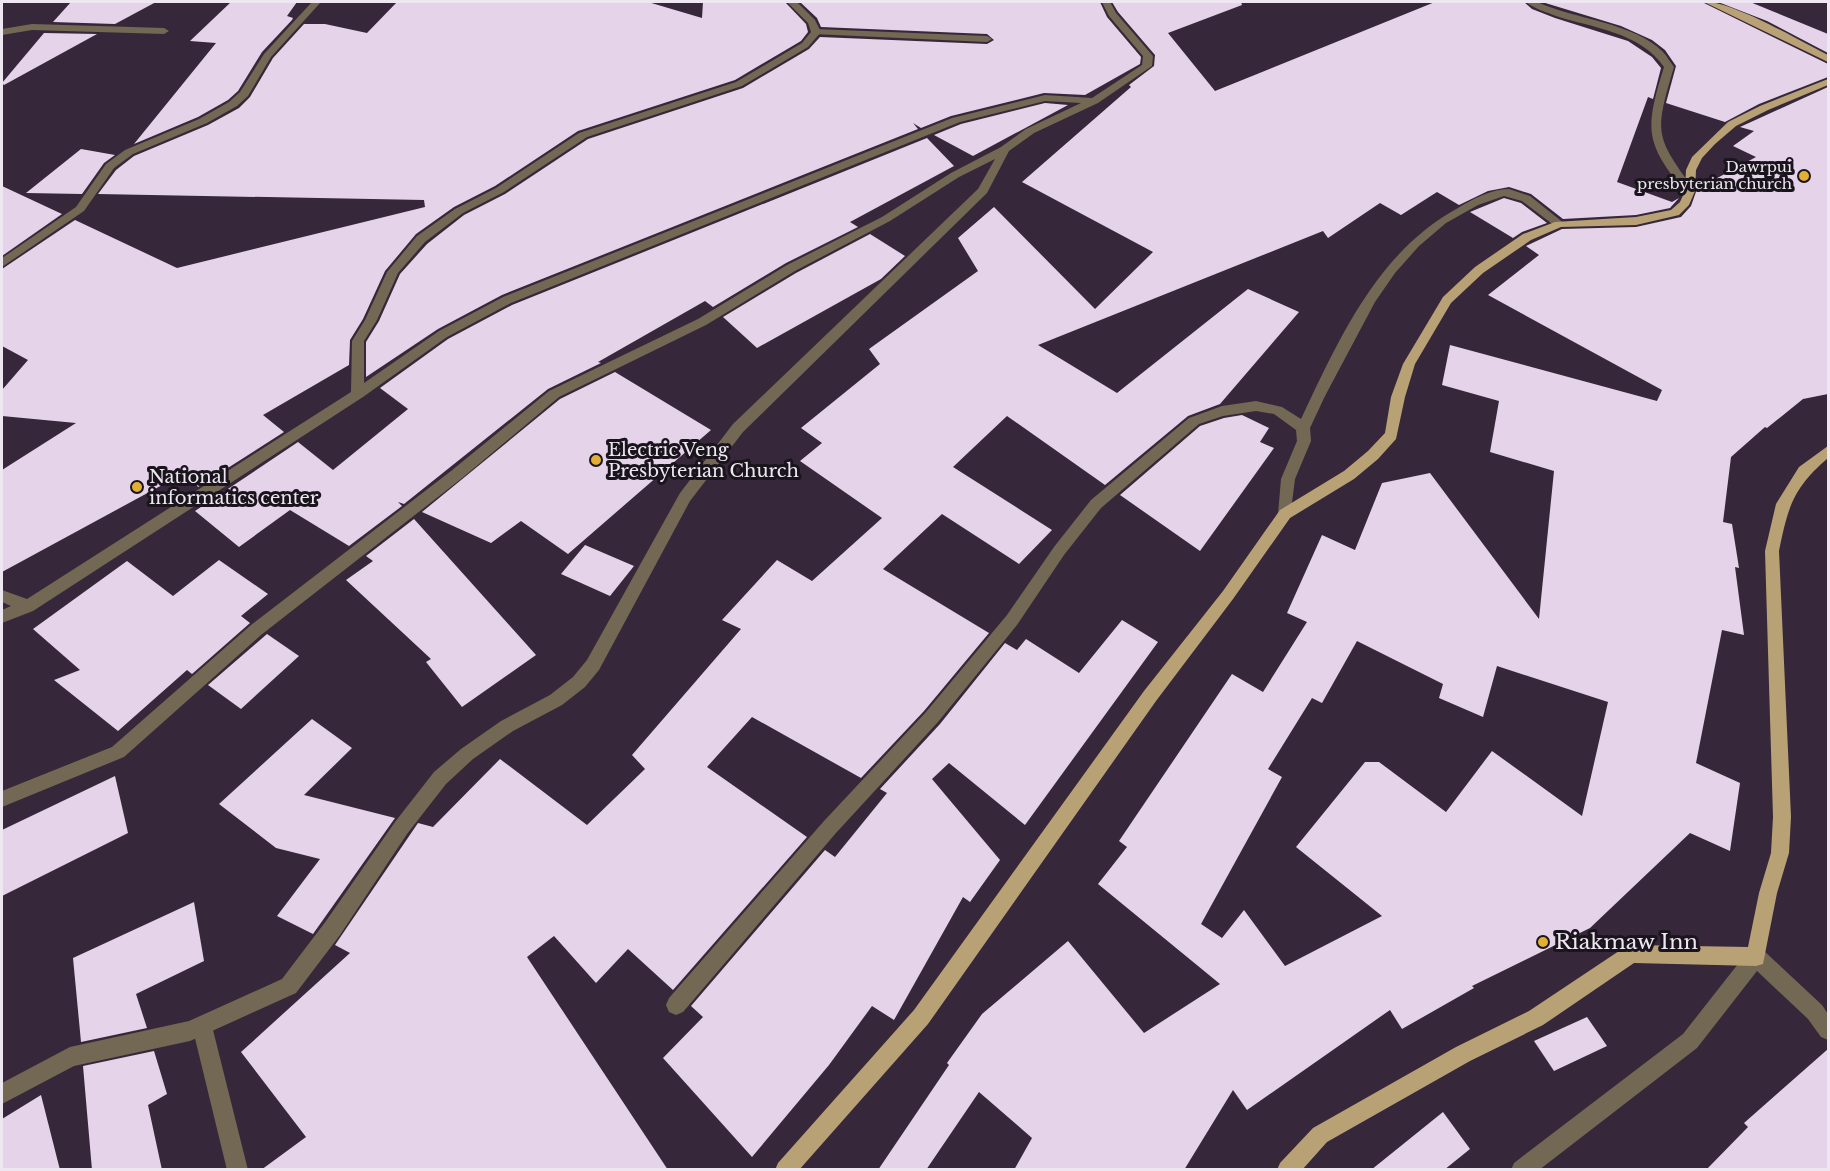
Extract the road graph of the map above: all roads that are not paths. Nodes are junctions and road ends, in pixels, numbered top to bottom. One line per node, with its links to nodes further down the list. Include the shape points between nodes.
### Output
1 (316, 2): 16 (street, via 267,56 244,94 233,104 129,152 111,166 80,208)
2 (792, 2): 8 (street, via 812,22)
3 (1106, 2): 12 (street, via 1148,56 1147,66)
4 (1531, 2): 14 (street, via 1579,21 1622,32 1666,60 1669,67 1654,113 1655,131 1666,162)
5 (1709, 2): 10 (main road)
6 (164, 31): 7 (street, via 32,27)
7 (2, 32)
8 (816, 32): 9 (street); 17 (street, via 805,45 740,84 583,135 421,238 393,272 358,341)
9 (987, 39)
10 (1828, 59)
11 (1828, 82): 14 (main road, via 1732,124 1697,156 1691,170)
12 (1094, 101): 13 (street, via 1030,131); 17 (street, via 1045,98 956,120 507,300 443,334)
13 (1005, 149): 24 (street, via 702,322 554,394 456,476 256,630 118,752); 27 (street, via 984,191 738,428 685,497 593,665 579,682 467,754 440,778 289,986)
14 (1690, 191): 15 (main road, via 1675,213 1636,221)
15 (1559, 225): 18 (street, via 1514,193 1494,195 1442,222 1398,261 1361,312); 20 (main road, via 1507,249 1447,300 1409,364 1390,435 1349,475)
16 (2, 263)
17 (358, 394): 22 (street)
18 (1303, 428): 20 (street, via 1304,441 1288,479); 26 (street, via 1277,410 1256,406 1222,411 1194,421 1096,504 1012,620 932,717 830,827)
19 (1828, 451): 25 (main road, via 1804,471 1781,508 1772,551 1782,817 1780,853)
20 (1285, 514): 31 (main road, via 921,1017)
21 (2, 596): 22 (street)
22 (28, 606): 23 (street)
23 (2, 617)
24 (2, 799)
25 (1756, 957): 28 (street, via 1815,1012); 32 (main road, via 1632,954 1536,1018 1462,1054 1320,1134); 33 (street, via 1690,1041)
26 (676, 1005)
27 (202, 1026): 29 (street, via 70,1057); 30 (street)
28 (1828, 1030)
29 (2, 1094)
30 (238, 1170)
31 (785, 1170)
32 (1287, 1170)
33 (1521, 1170)

